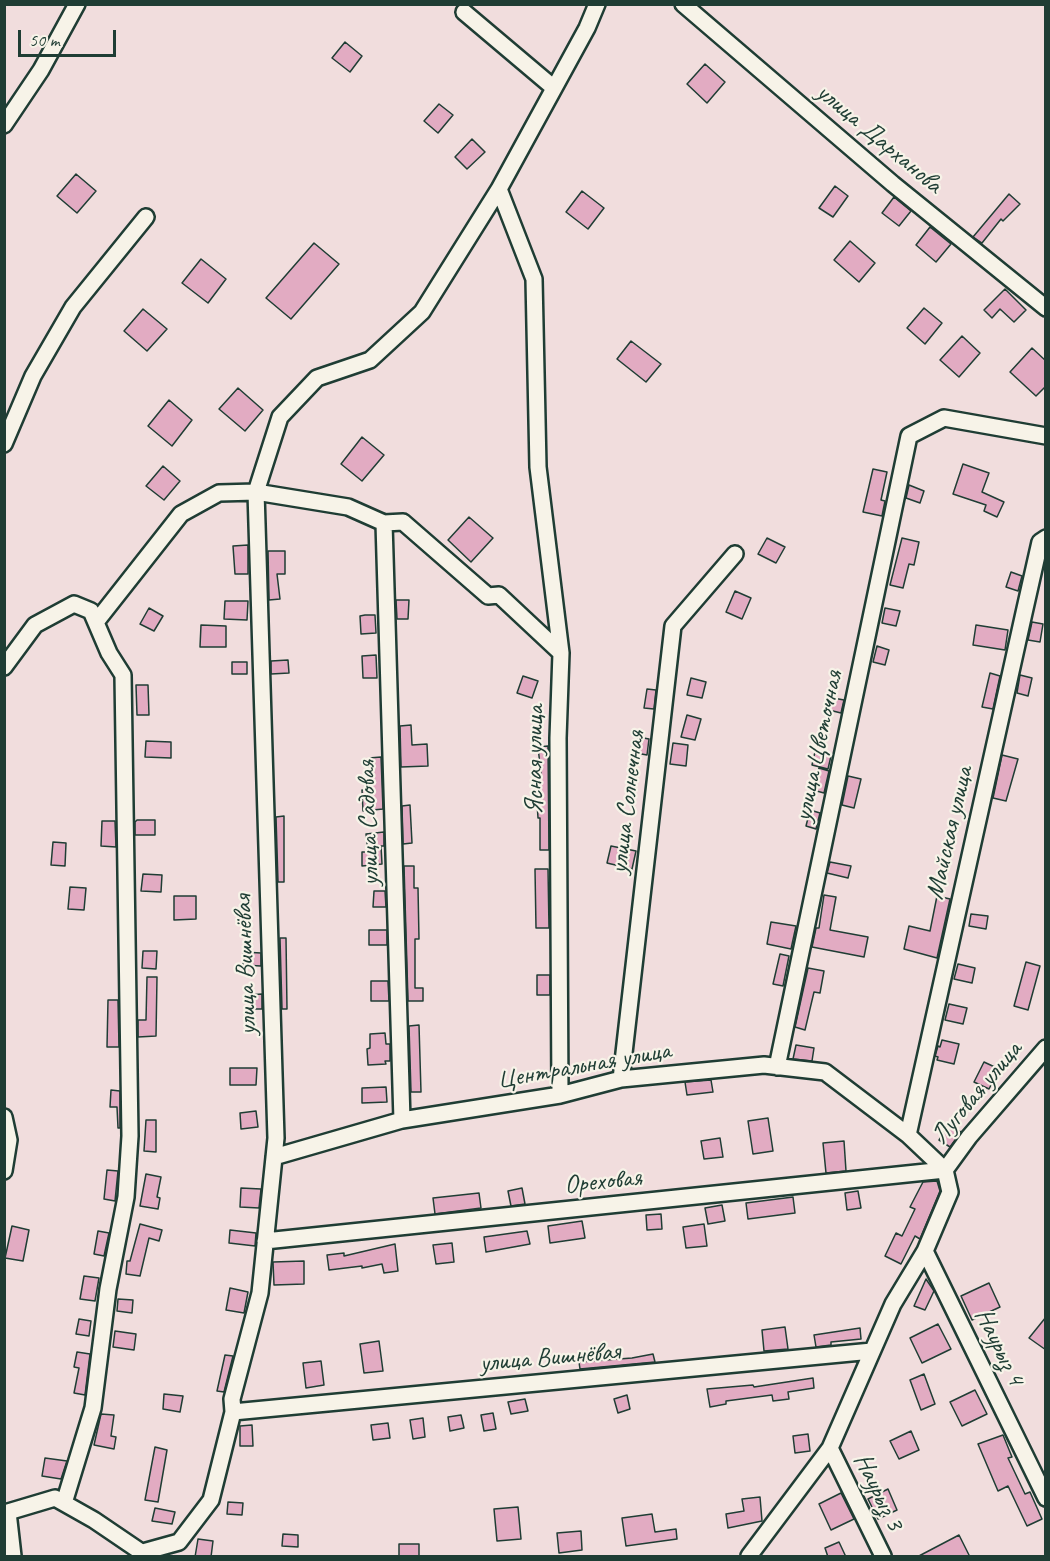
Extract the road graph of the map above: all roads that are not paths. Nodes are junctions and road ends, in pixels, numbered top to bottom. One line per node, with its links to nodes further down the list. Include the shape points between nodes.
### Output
1 (77, 4): 6 (street, via 41,70)
2 (597, 4): 5 (street)
3 (683, 4): 9 (street, улица Дарханова, via 893,184)
4 (464, 12): 5 (street)
5 (554, 88): 7 (street)
6 (4, 125)
7 (499, 189): 12 (street, via 422,312 369,360 316,378 280,417); 17 (street, Ясная улица, via 534,279 538,466)
8 (146, 217): 11 (street, via 73,308 33,376)
9 (1046, 308)
10 (1046, 436): 20 (street, улица Цветочная, via 944,418 909,436)
11 (4, 444)
12 (256, 492): 13 (street, via 348,507); 16 (street, via 219,493 181,513); 26 (street, улица Вишнёвая)
13 (384, 524): 17 (street, via 403,522 488,596 499,595); 24 (street, улица Садовая)
14 (1043, 540): 25 (street, Майская улица)
15 (735, 554): 21 (street, улица Солнечная, via 673,626)
16 (96, 622): 18 (street, via 91,611 74,604 35,625); 35 (street, via 123,675 130,1136 126,1197 108,1289 93,1408)
17 (561, 653): 22 (street, Ясная улица)
18 (4, 668)
19 (1046, 1048): 27 (street, Луговая улица)
20 (777, 1067): 21 (street, Центральная улица); 25 (street, Центральная улица, via 825,1072)
21 (621, 1079): 22 (street, Центральная улица)
22 (560, 1095): 24 (street, Центральная улица)
23 (4, 1117): 28 (street, via 9,1140)
24 (402, 1120): 26 (street, Центральная улица)
25 (908, 1135): 27 (street, Центральная улица)
26 (274, 1157): 29 (street, улица Вишнёвая)
27 (945, 1170): 29 (street, Ореховая); 30 (street, via 950,1192)
28 (4, 1171)
29 (265, 1241): 32 (street, улица Вишнёвая, via 260,1293 232,1398)
30 (925, 1251): 31 (street, via 893,1304); 34 (street, Наурыз 4)
31 (872, 1351): 32 (street, улица Вишнёвая); 33 (street)
32 (233, 1412): 37 (street, улица Вишнёвая, via 211,1500 179,1542)
33 (830, 1448): 39 (street); 40 (street, Наурыз 3)
34 (1046, 1498)
35 (64, 1503): 36 (street, via 55,1498); 37 (street)
36 (6, 1514): 38 (street)
37 (145, 1554)
38 (12, 1557)
39 (749, 1557)
40 (883, 1557)

